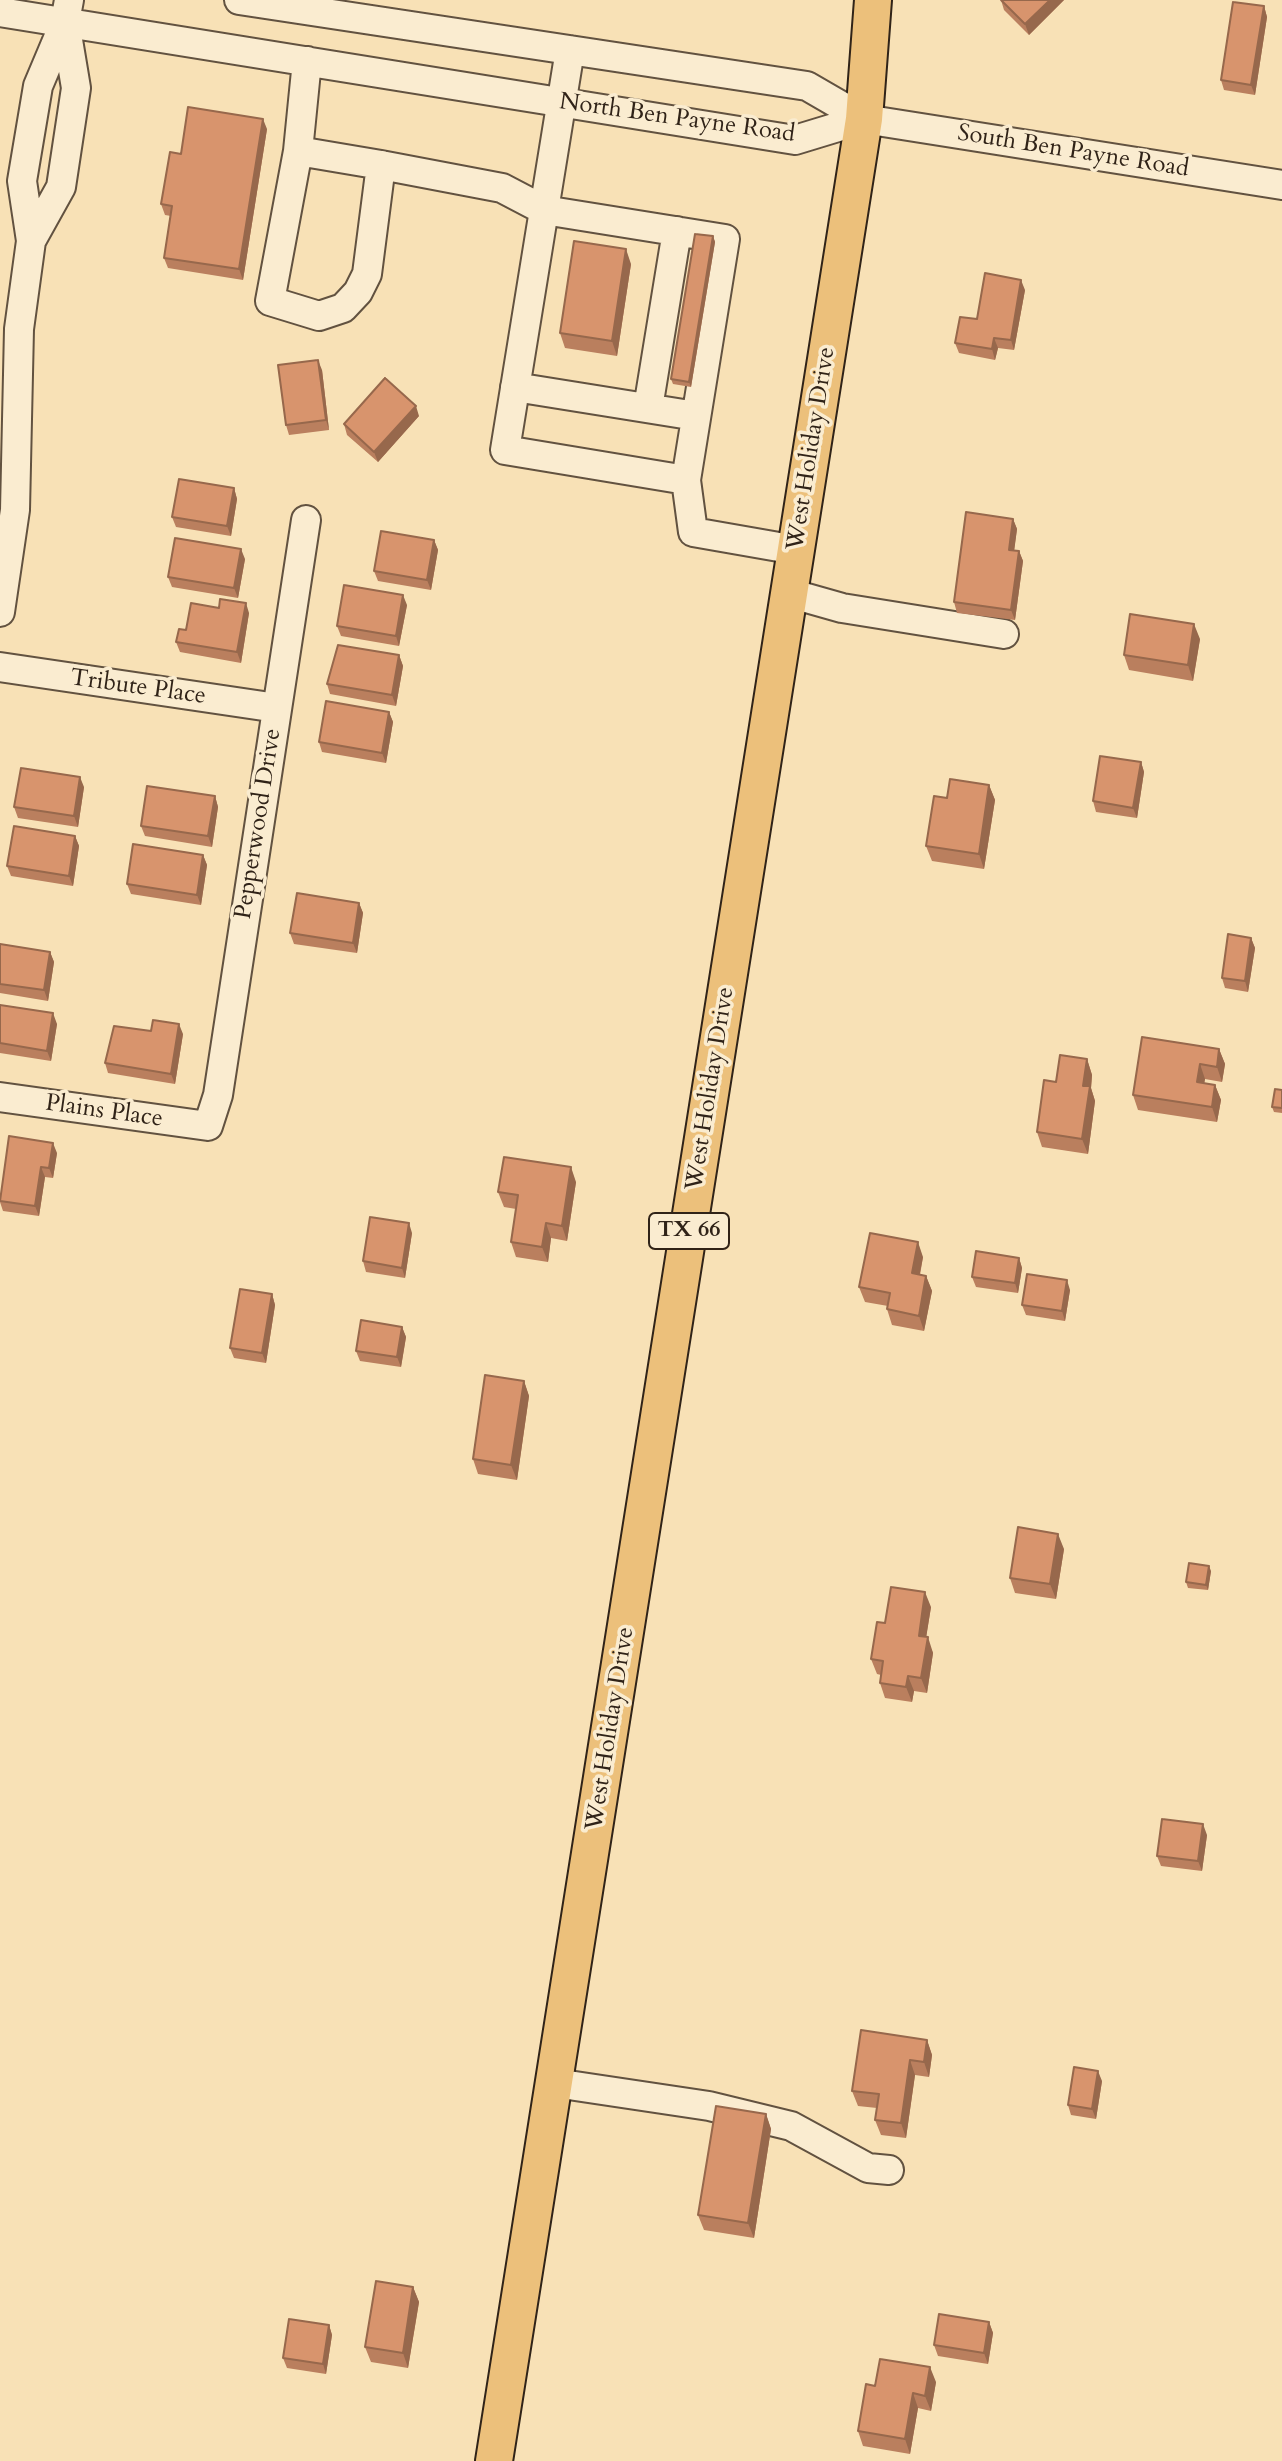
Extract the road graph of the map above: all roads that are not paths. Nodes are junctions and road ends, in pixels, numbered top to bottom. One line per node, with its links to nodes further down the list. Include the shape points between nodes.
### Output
1 (239, 0): 5 (street, North Ben Payne Road)
2 (873, 0): 8 (main road, West Holiday Drive / TX 66)
3 (67, 11): 4 (street, North Ben Payne Road); 6 (street, North Ben Payne Road); 12 (street, via 38,86 22,181); 12 (street, via 76,88 61,187)
4 (0, 12)
5 (570, 50): 7 (street); 8 (street, North Ben Payne Road, via 807,86)
6 (307, 61): 7 (street, North Ben Payne Road); 9 (street)
7 (562, 103): 8 (street, North Ben Payne Road, via 795,140); 13 (street)
8 (864, 119): 11 (street, South Ben Payne Road); 21 (main road, West Holiday Drive / TX 66)
9 (298, 151): 10 (street); 10 (street, via 270,301 319,316 343,308 367,274)
10 (381, 165): 13 (street, via 502,188)
11 (1282, 185)
12 (24, 209): 23 (street, via 31,241 19,329 15,510)
13 (544, 210): 14 (street); 16 (street)
14 (692, 297): 15 (street); 15 (street)
15 (682, 368): 17 (street); 18 (street)
16 (515, 387): 17 (street); 19 (street, via 505,450)
17 (648, 408): 18 (street)
18 (696, 416): 19 (street)
19 (686, 480): 21 (street, via 693,532)
20 (306, 520): 26 (street, Pepperwood Drive)
21 (796, 550): 22 (main road, West Holiday Drive / TX 66)
22 (789, 593): 24 (street, via 842,608); 29 (main road, West Holiday Drive / TX 66)
23 (0, 612)
24 (1004, 634)
25 (0, 667): 26 (street, Tribute Place)
26 (277, 708): 28 (street, Pepperwood Drive, via 218,1095)
27 (0, 1097): 28 (street, Plains Place)
28 (208, 1126)
29 (555, 2083): 30 (street, via 709,2106 791,2126 868,2168); 31 (main road, West Holiday Drive / TX 66)
30 (889, 2170)
31 (494, 2461)

